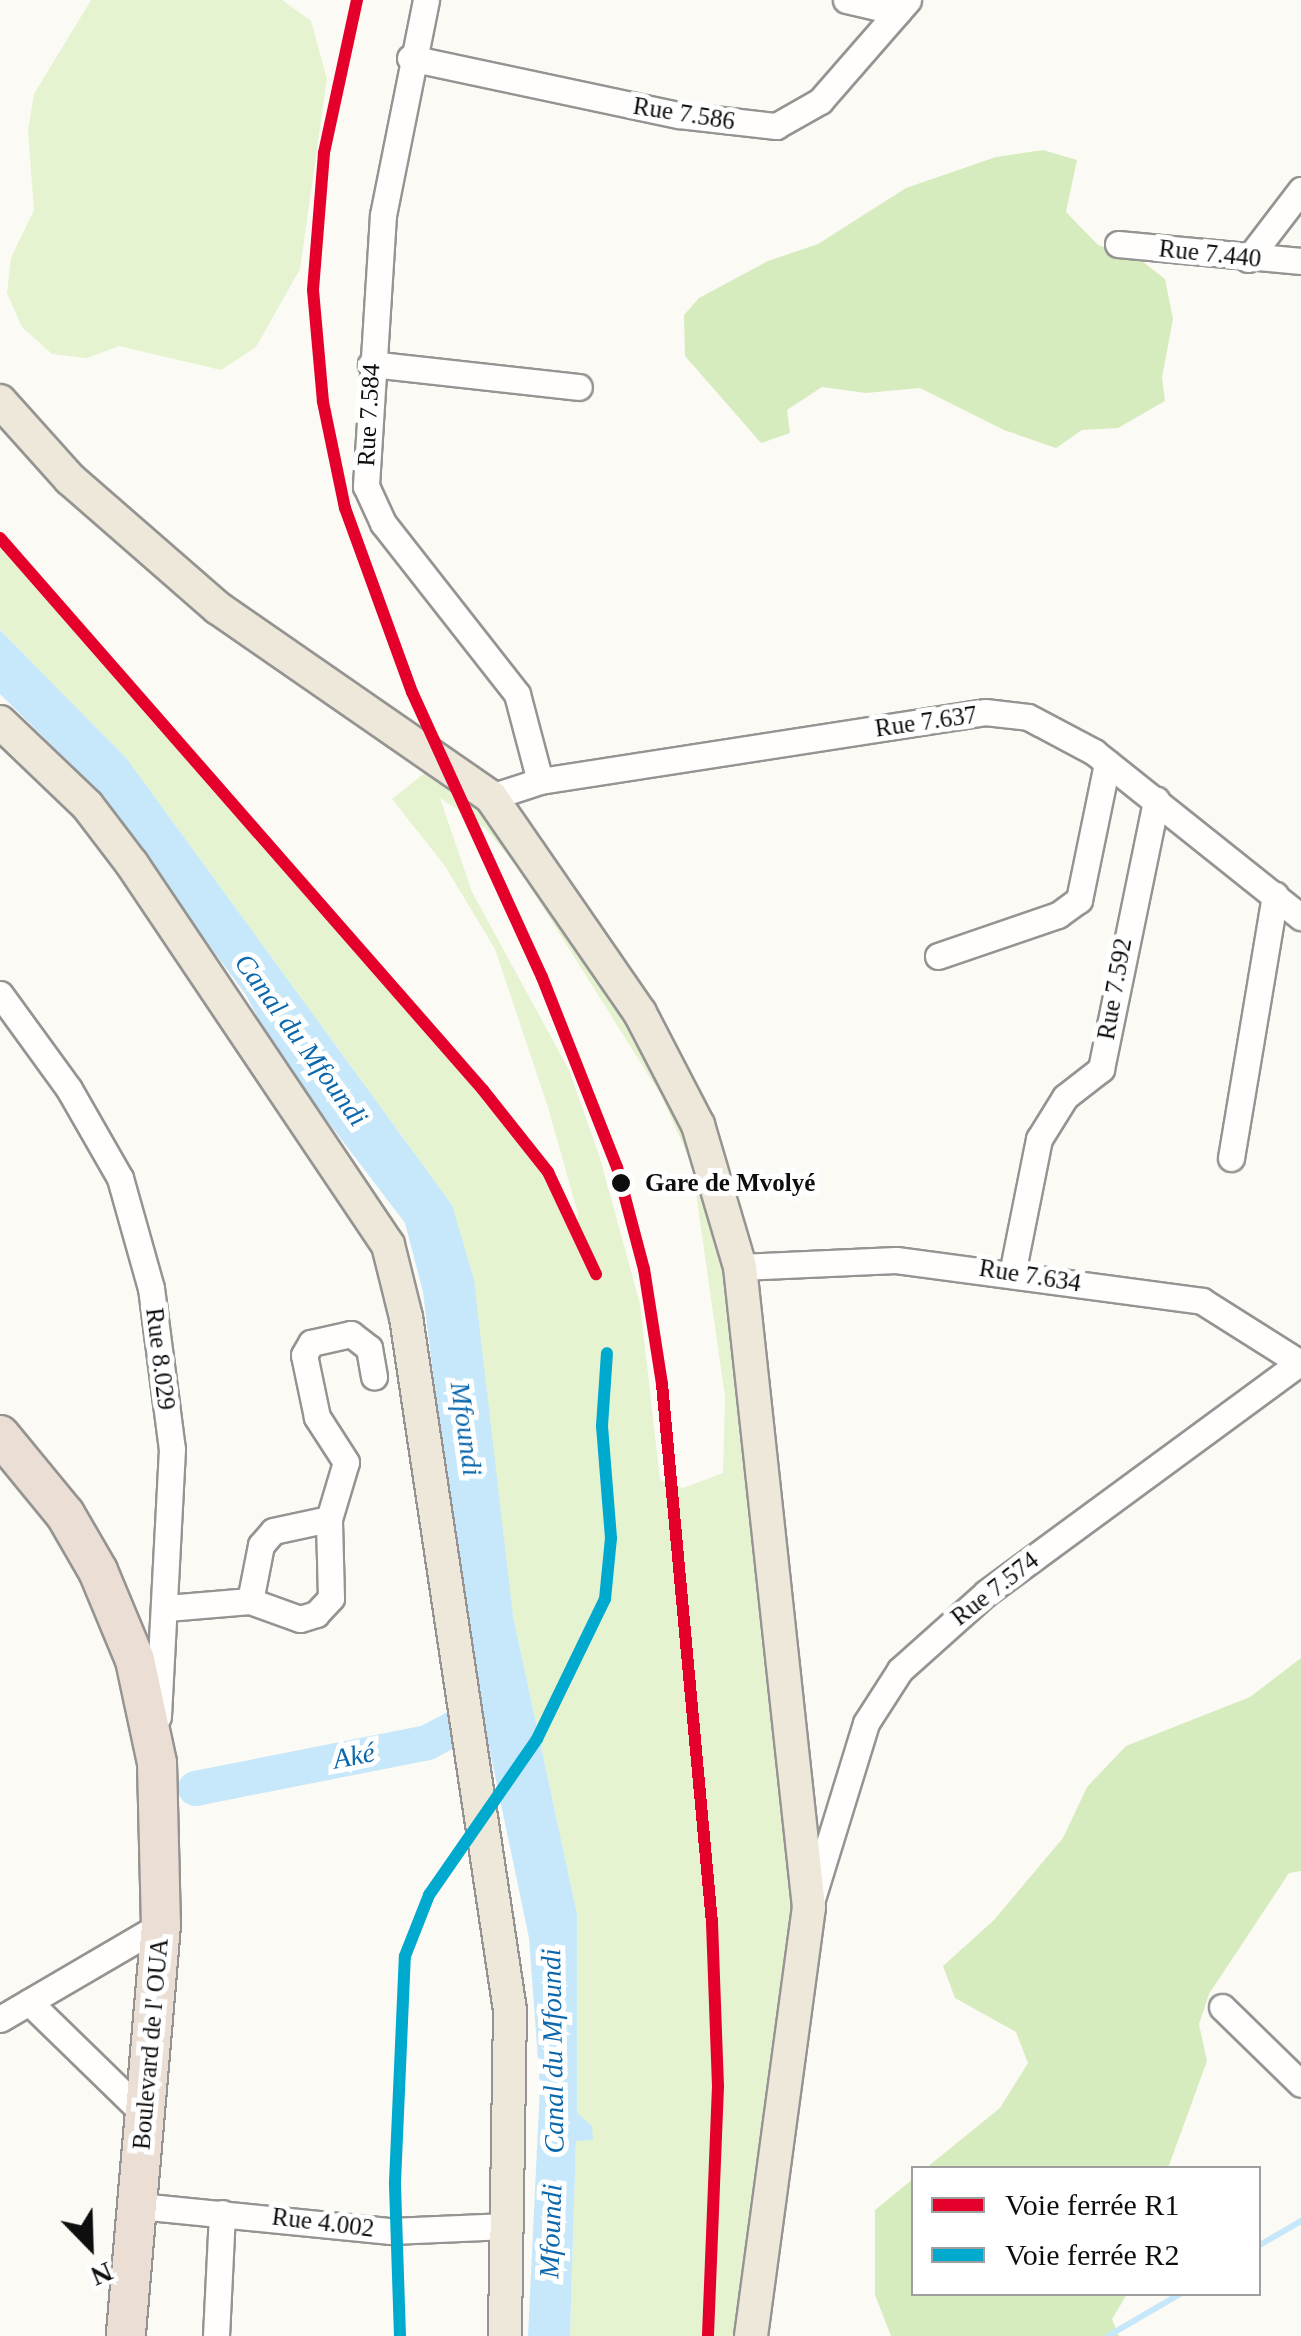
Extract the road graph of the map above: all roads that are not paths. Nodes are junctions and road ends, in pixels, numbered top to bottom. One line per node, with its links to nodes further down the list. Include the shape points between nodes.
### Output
1 (426, 0): 4 (street, Rue 7.584)
2 (846, 0): 3 (street)
3 (904, 6): 4 (street, Rue 7.586, via 820,101 776,126 679,115)
4 (410, 58): 9 (street, Rue 7.584, via 383,215)
5 (1301, 190): 7 (street)
6 (1118, 244): 7 (street, Rue 7.440)
7 (1248, 258): 8 (street, Rue 7.440)
8 (1301, 261)
9 (372, 364): 10 (street); 14 (street, Rue 7.584, via 366,428 371,504 517,694)
10 (578, 387)
11 (0, 401): 15 (main road, via 70,479 218,608)
12 (0, 722): 41 (main road, via 87,806 132,864 388,1245 406,1318 457,1692 510,2010)
13 (1108, 762): 14 (street, Rue 7.637, via 1063,731 984,712); 16 (street, Rue 7.637); 19 (street, via 1079,900 1058,915)
14 (540, 781): 15 (street, Rue 7.637)
15 (480, 788): 22 (main road, via 531,847 661,1047 703,1140)
16 (1156, 800): 17 (street, Rue 7.637); 23 (street, Rue 7.592, via 1100,1069 1065,1097 1039,1139)
17 (1275, 895): 18 (street, Rue 7.637); 21 (street)
18 (1301, 917)
19 (938, 956)
20 (0, 994): 30 (street, Rue 8.029, via 99,1138 139,1236 172,1449)
21 (1230, 1158)
22 (740, 1266): 23 (street, Rue 7.634, via 896,1260); 32 (main road)
23 (1012, 1274): 24 (street, Rue 7.634, via 1202,1301)
24 (1300, 1363): 32 (street, Rue 7.574, via 986,1593 900,1670 866,1723)
25 (374, 1377): 28 (street, via 369,1348 351,1334 312,1343 304,1356 317,1417 346,1462)
26 (0, 1436): 31 (highway, via 65,1514 98,1571 135,1660)
27 (0, 1461): 31 (highway, via 78,1576)
28 (329, 1519): 29 (street, via 273,1531 261,1545); 29 (street, via 332,1598 300,1619)
29 (250, 1601): 30 (street)
30 (167, 1608): 31 (street, Rue 8.029)
31 (156, 1757): 33 (highway, Boulevard de l' OUA)
32 (809, 1907): 45 (main road)
33 (160, 1926): 34 (street); 38 (highway, Boulevard de l' OUA)
34 (29, 2002): 36 (street); 38 (street)
35 (1222, 2007): 37 (street)
36 (0, 2019)
37 (1301, 2084)
38 (145, 2115): 39 (highway, Boulevard de l' OUA)
39 (139, 2206): 40 (street, Rue 4.002); 42 (highway, Boulevard de l' OUA)
40 (222, 2213): 41 (street, Rue 4.002, via 391,2231); 43 (street)
41 (507, 2226): 44 (main road)
42 (126, 2336)
43 (216, 2336)
44 (505, 2336)
45 (751, 2336)

